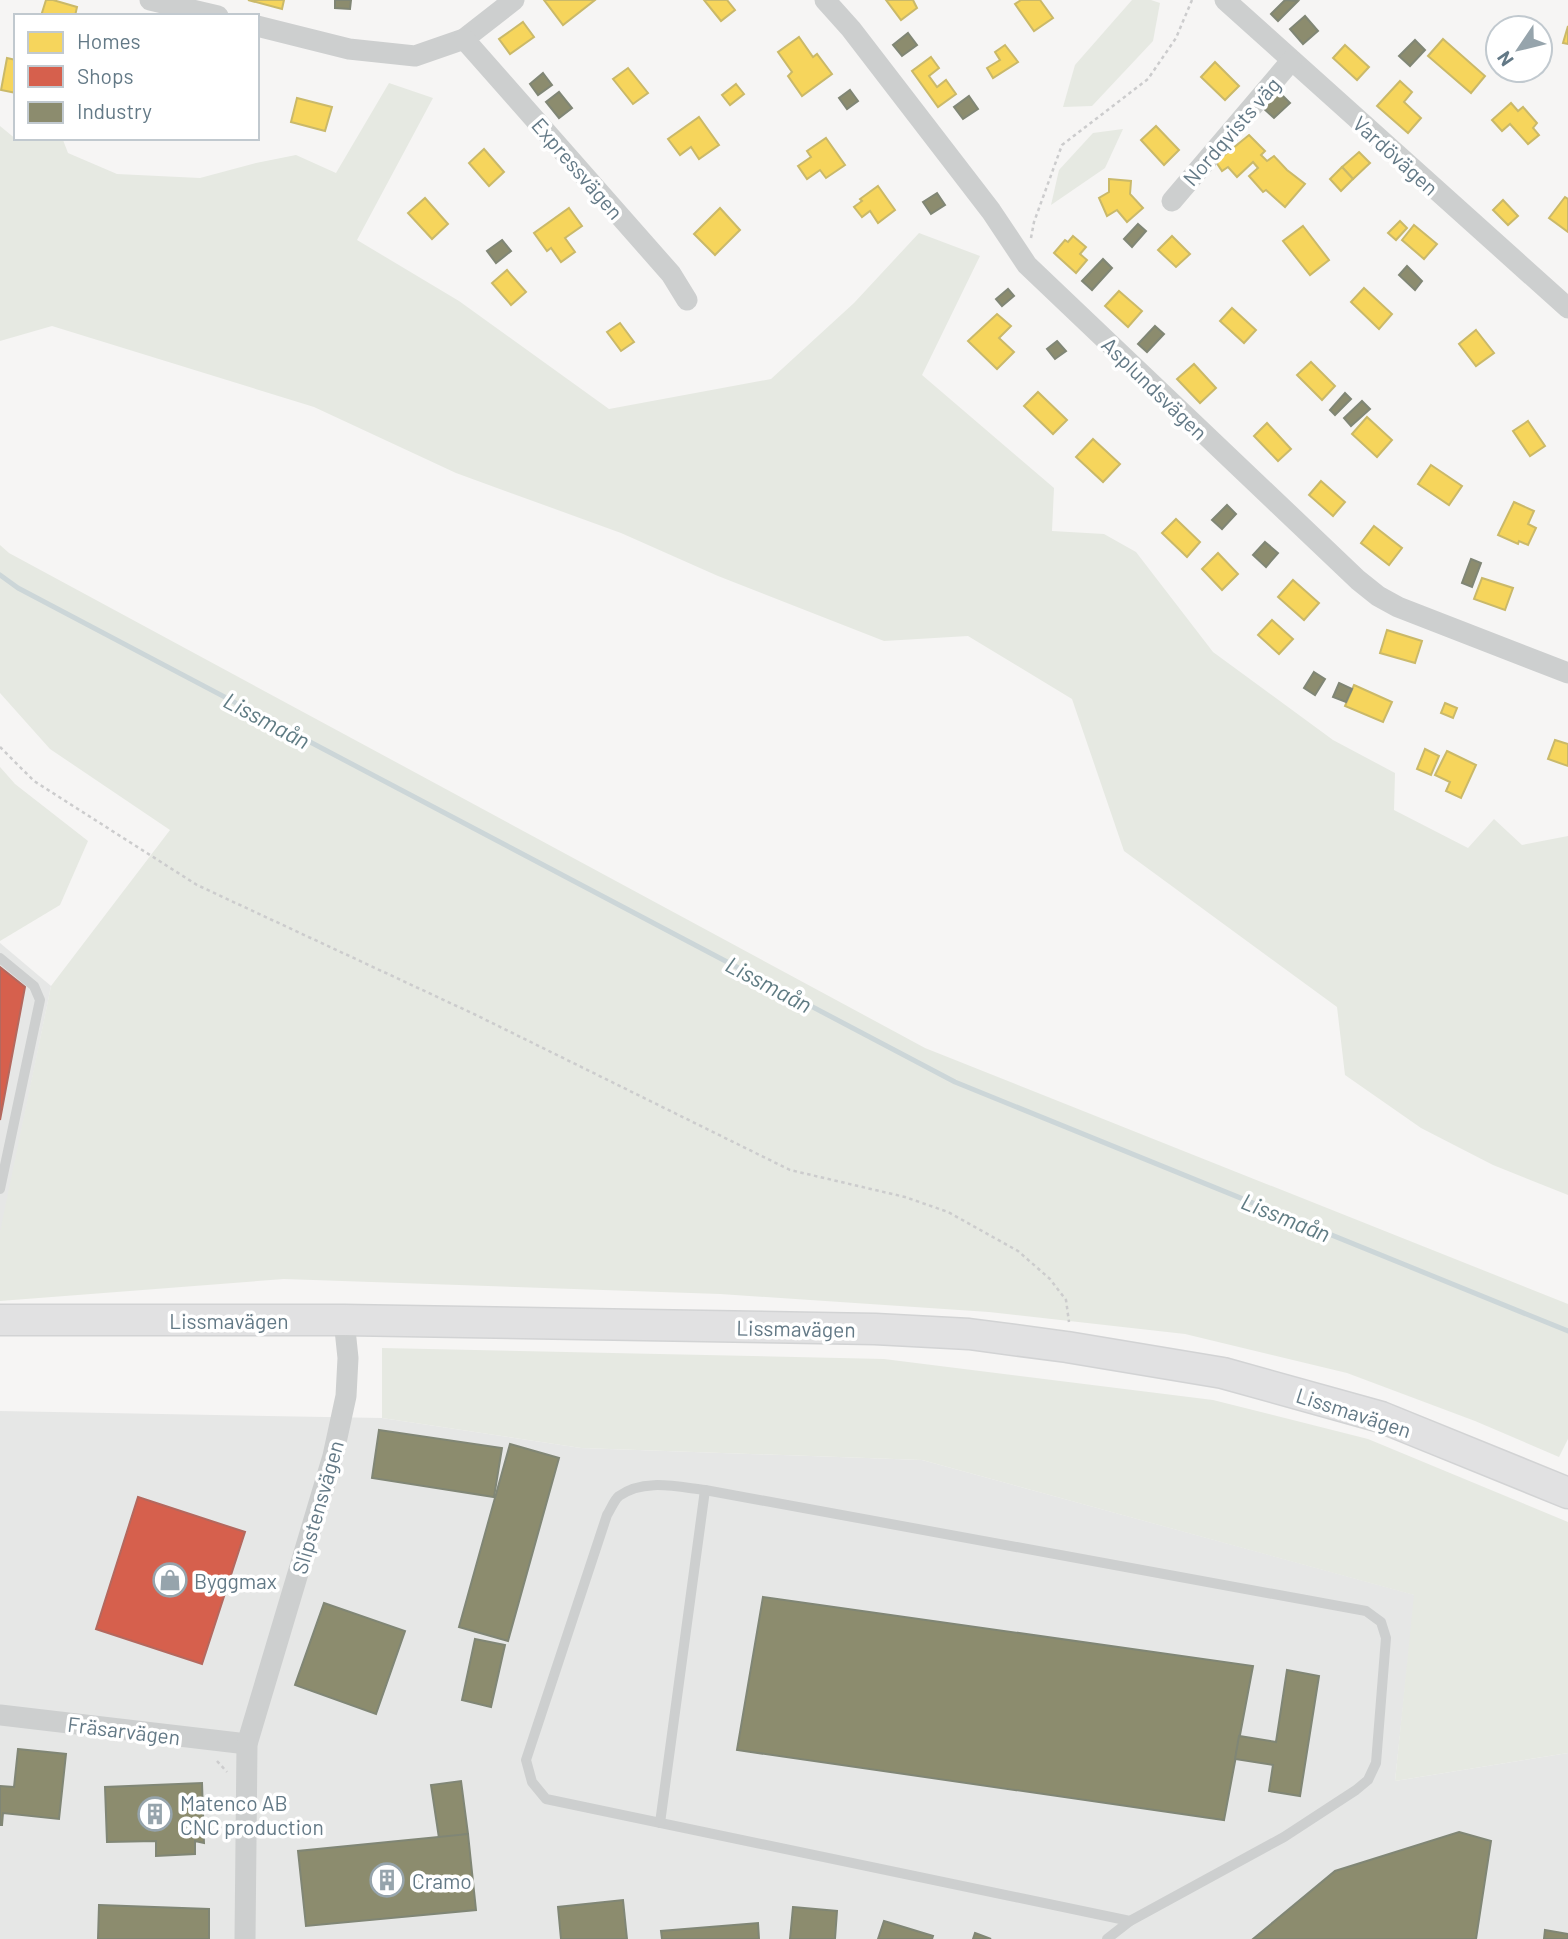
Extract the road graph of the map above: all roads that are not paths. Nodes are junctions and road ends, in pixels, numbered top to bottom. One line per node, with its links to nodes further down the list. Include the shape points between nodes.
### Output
1 (150, 0): 5 (street)
2 (514, 0): 7 (street)
3 (825, 0): 12 (street, Asplundsvägen, via 991,211 1027,265 1348,571 1398,607)
4 (1225, 0): 8 (street, Vardövägen)
5 (210, 14)
6 (259, 26): 7 (street, via 349,49 415,57)
7 (464, 39): 10 (street, Expressvägen, via 671,274)
8 (1291, 61): 9 (street, Nordqvists väg); 11 (street, Vardövägen)
9 (1172, 201)
10 (687, 300)
11 (1568, 308)
12 (1568, 673)
13 (0, 958): 14 (lane, via 34,986 40,1000)
14 (0, 1189)
15 (0, 1320): 16 (street, Lissmavägen)
16 (344, 1320): 18 (street, Lissmavägen, via 875,1329 969,1334 1067,1347 1223,1373 1381,1417); 20 (street, Slipstensvägen, via 346,1396 333,1456)
17 (705, 1490): 21 (lane); 21 (lane, via 657,1484 617,1497 607,1515 526,1760 532,1782 546,1799); 22 (lane, via 1366,1611 1381,1622 1386,1638 1376,1763 1368,1780 1284,1837)
18 (1568, 1493)
19 (0, 1715): 20 (street, Fräsarvägen)
20 (247, 1744): 23 (street, Slipstensvägen)
21 (660, 1823): 22 (lane)
22 (1130, 1921): 24 (lane)
23 (245, 1939)
24 (1107, 1939)

